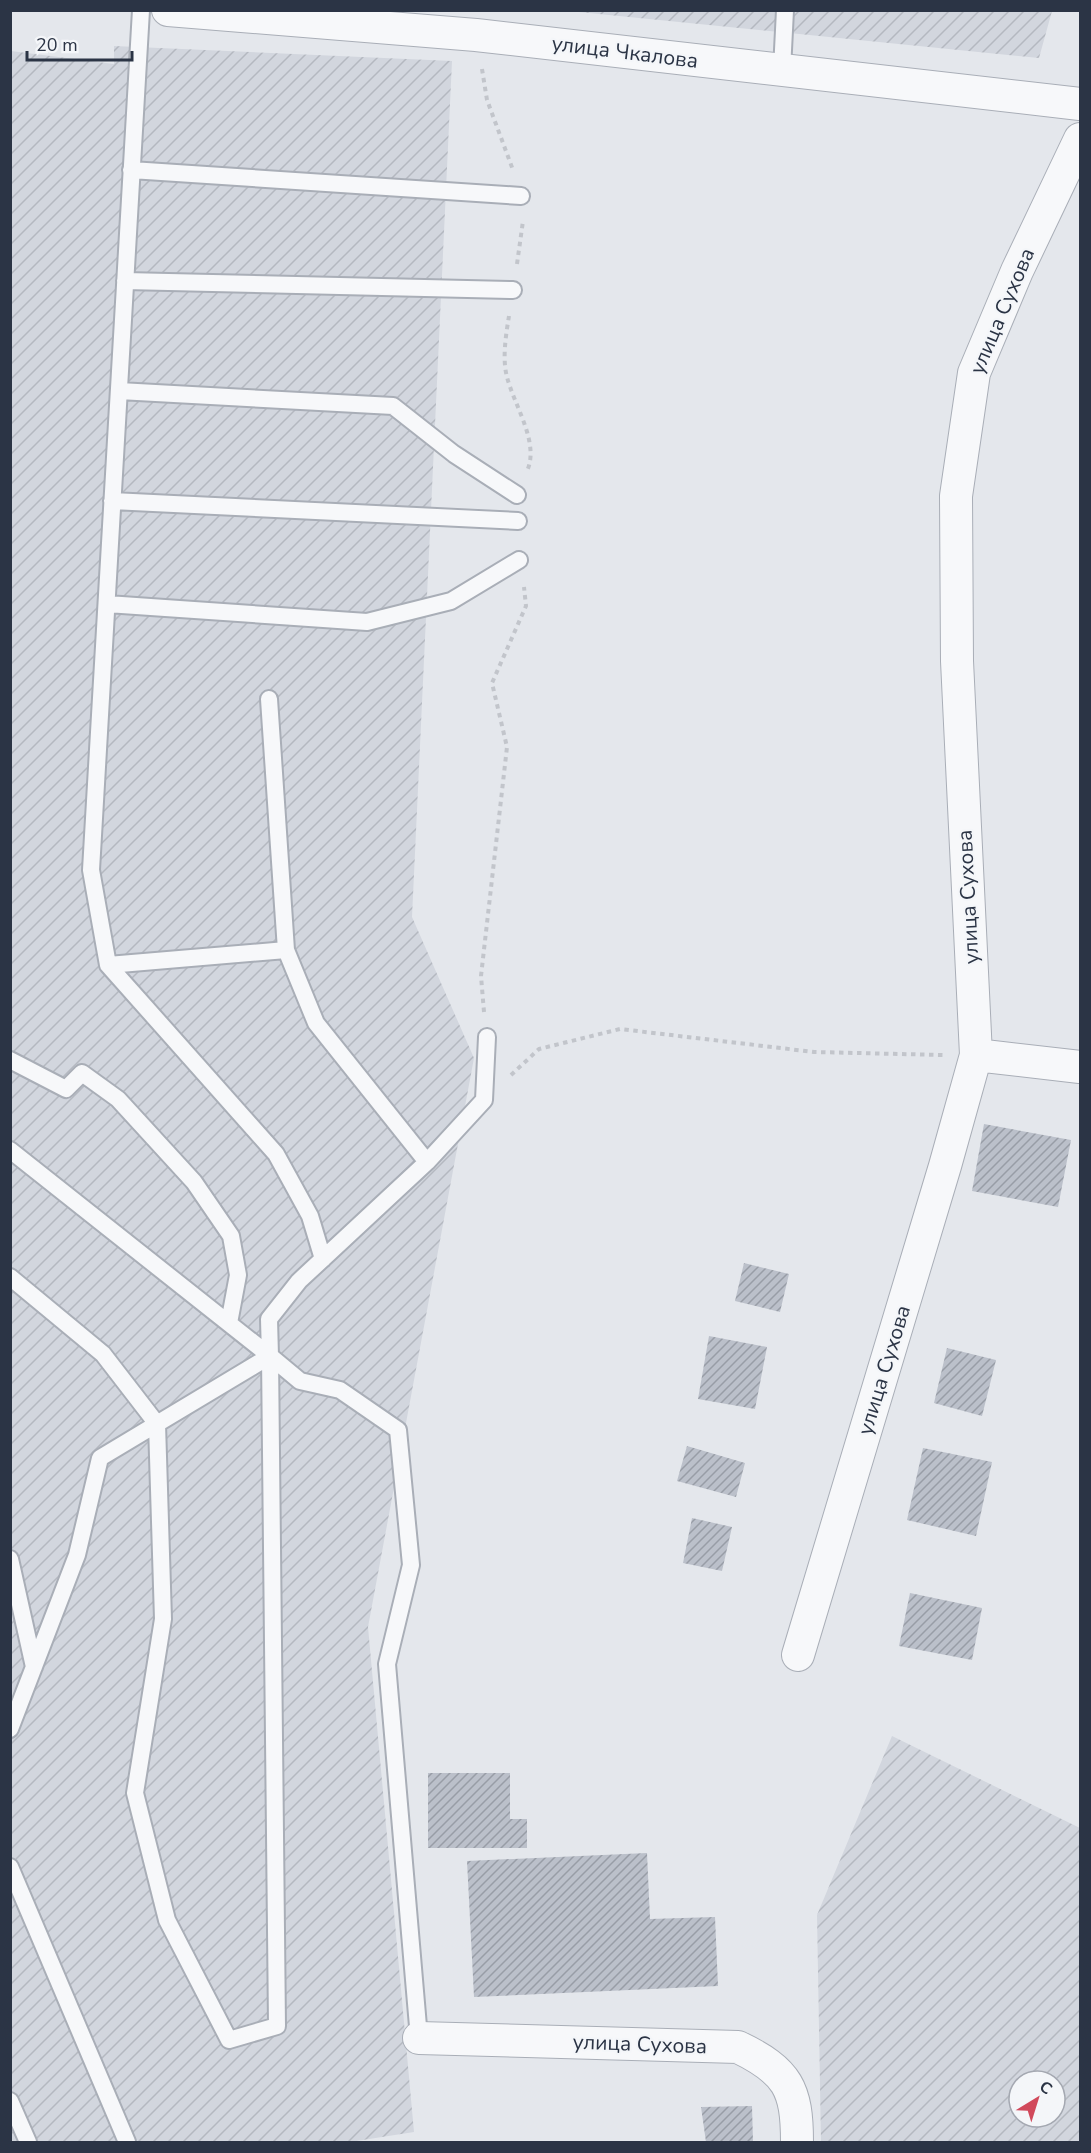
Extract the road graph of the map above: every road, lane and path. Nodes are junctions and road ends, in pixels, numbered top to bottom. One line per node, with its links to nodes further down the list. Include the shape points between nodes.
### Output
1 (141, 10): 7 (lane)
2 (168, 10): 4 (street, улица Чкалова, via 476,34)
3 (784, 10): 4 (lane)
4 (782, 70): 5 (street, улица Чкалова)
5 (1080, 104)
6 (1080, 139): 21 (street, улица Сухова, via 974,373 956,496 957,662)
7 (131, 170): 8 (lane); 9 (lane)
8 (520, 196)
9 (125, 281): 10 (lane); 11 (lane)
10 (513, 290)
11 (119, 391): 12 (lane, via 393,406 454,454); 13 (lane)
12 (517, 495)
13 (112, 501): 14 (lane); 16 (lane)
14 (518, 521)
15 (519, 560): 16 (lane, via 451,601 367,622)
16 (107, 604): 19 (lane, via 91,870)
17 (269, 699): 18 (lane)
18 (286, 950): 19 (lane); 26 (lane, via 316,1023)
19 (108, 965): 27 (lane, via 276,1155 310,1216)
20 (487, 1037): 24 (lane)
21 (976, 1055): 23 (street); 24 (path, via 814,1052 620,1029 539,1049); 33 (street, улица Сухова)
22 (10, 1060): 29 (lane, via 66,1089 82,1073 118,1099 194,1182 231,1236 238,1275)
23 (1080, 1067)
24 (484, 1100): 26 (lane)
25 (10, 1150): 29 (lane)
26 (427, 1162): 27 (lane)
27 (323, 1259): 30 (lane, via 299,1281 269,1319)
28 (10, 1277): 31 (lane, via 104,1354)
29 (229, 1323): 30 (lane)
30 (270, 1356): 31 (lane); 31 (lane, via 277,2026 230,2040 167,1920 135,1793 163,1619); 37 (lane, via 300,1381 340,1390 398,1430 411,1565 387,1664)
31 (157, 1424): 34 (lane, via 100,1458 77,1555)
32 (10, 1559): 34 (lane)
33 (798, 1654)
34 (34, 1667): 35 (lane)
35 (10, 1729)
36 (10, 1867): 40 (lane)
37 (419, 2038): 41 (street, улица Сухова, via 738,2048 764,2059 785,2080 797,2107)
38 (10, 2101): 39 (lane)
39 (28, 2142)
40 (127, 2142)
41 (798, 2142)

